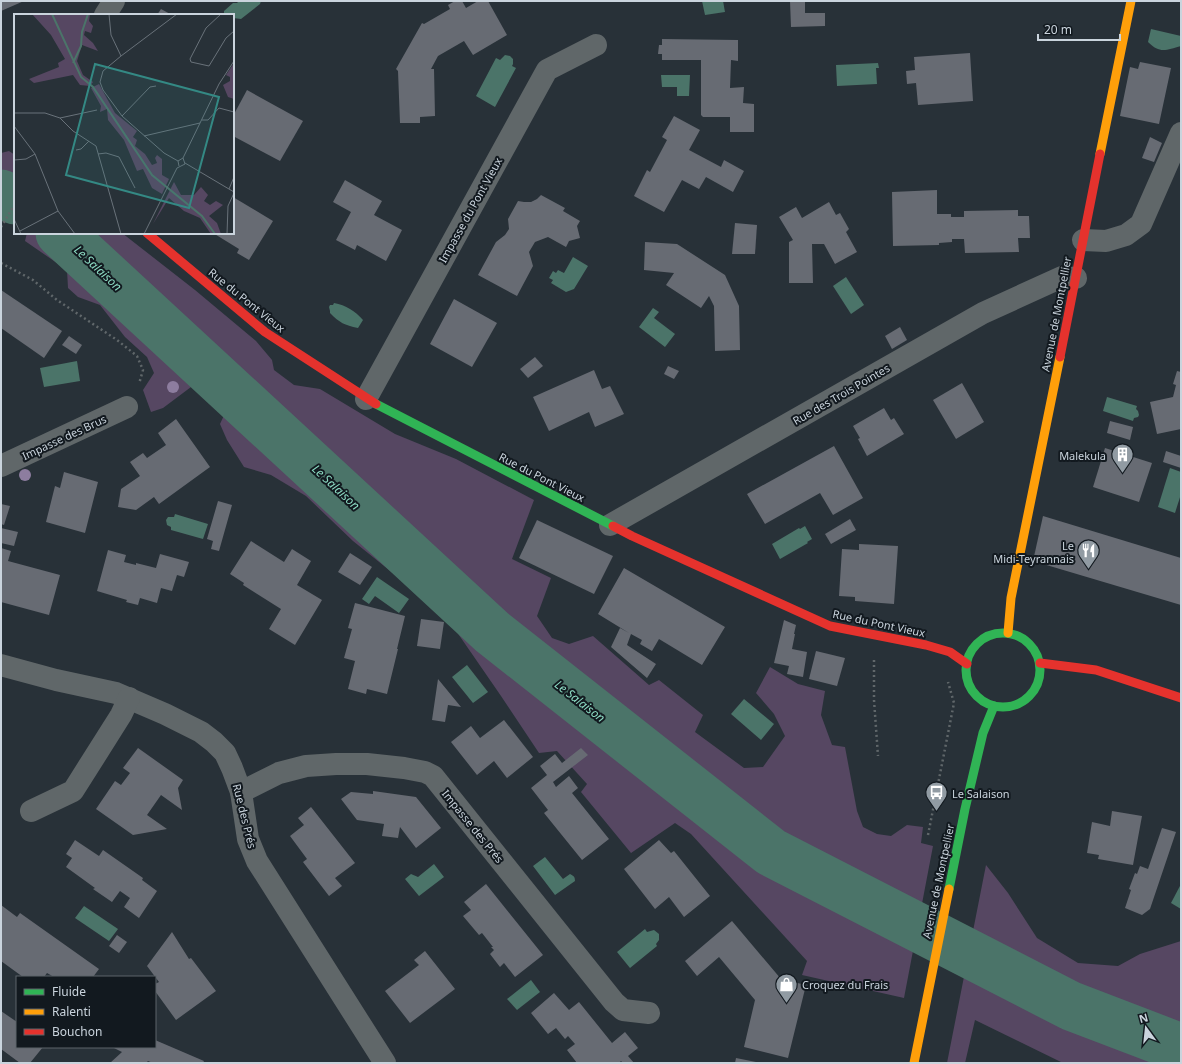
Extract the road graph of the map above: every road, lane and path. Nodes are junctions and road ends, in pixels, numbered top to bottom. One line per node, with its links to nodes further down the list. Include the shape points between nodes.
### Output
1 (114, 1): 3 (street)
2 (1130, 1): 9 (main road, Avenue de Montpellier)
3 (106, 14)
4 (596, 45): 12 (street, Impasse du Pont Vieux, via 547,70)
5 (1181, 133): 9 (street, via 1141,224 1126,235 1106,241)
6 (14, 206): 7 (path)
7 (1, 227)
8 (147, 234): 12 (main road, Rue du Pont Vieux, via 265,332)
9 (1083, 240): 11 (main road, Avenue de Montpellier)
10 (1, 263): 13 (path, via 33,280 137,356 143,370 132,401)
11 (1076, 278): 15 (street, Rue des Trois Pointes, via 1062,277 983,313); 16 (main road, Avenue de Montpellier, via 1011,598)
12 (366, 399): 15 (main road, Rue du Pont Vieux)
13 (127, 407): 14 (street, Impasse des Brus)
14 (1, 466)
15 (610, 525): 17 (main road, Rue du Pont Vieux, via 830,626)
16 (1008, 633): 18 (main road, via 1029,642); 19 (main road, via 996,633 986,637 970,653)
17 (875, 635): 19 (main road, Rue du Pont Vieux, via 950,652); 25 (path, via 873,668)
18 (1040, 663): 23 (main road, via 1096,670); 24 (main road, via 1040,676 1036,688 1028,697 1018,704)
19 (967, 664): 24 (main road, via 969,685 980,698)
20 (1, 665): 22 (street, Rue des Prés)
21 (947, 677): 28 (path, via 954,702)
22 (129, 698): 26 (street, Rue des Prés, via 201,732 214,742 225,753); 27 (street, via 73,791)
23 (1181, 698)
24 (994, 706): 31 (main road, Avenue de Montpellier, via 983,733 954,862)
25 (878, 756)
26 (241, 792): 29 (street, Impasse des Prés, via 279,773 306,766 367,764 425,772 432,776 614,1002 623,1010); 30 (street, Rue des Prés, via 248,839 257,860)
27 (31, 810)
28 (928, 835)
29 (649, 1013)
30 (385, 1063)
31 (914, 1063)

